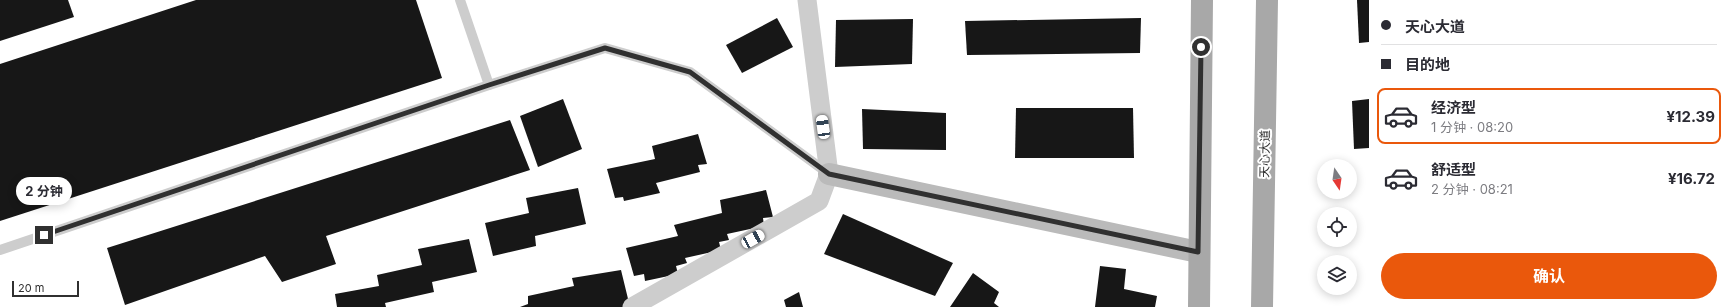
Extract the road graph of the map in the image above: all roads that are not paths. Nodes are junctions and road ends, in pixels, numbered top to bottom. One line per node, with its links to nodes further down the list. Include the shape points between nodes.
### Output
1 (460, 0): 5 (lane)
2 (807, 0): 6 (street)
3 (1202, 0): 8 (main road)
4 (1267, 0): 11 (main road, 天心大道)
5 (489, 85): 6 (lane, via 605,48 690,72); 7 (lane)
6 (829, 174): 8 (street); 9 (street, via 819,201)
7 (0, 250)
8 (1198, 252): 10 (main road)
9 (632, 307)
10 (1199, 307)
11 (1262, 307)

